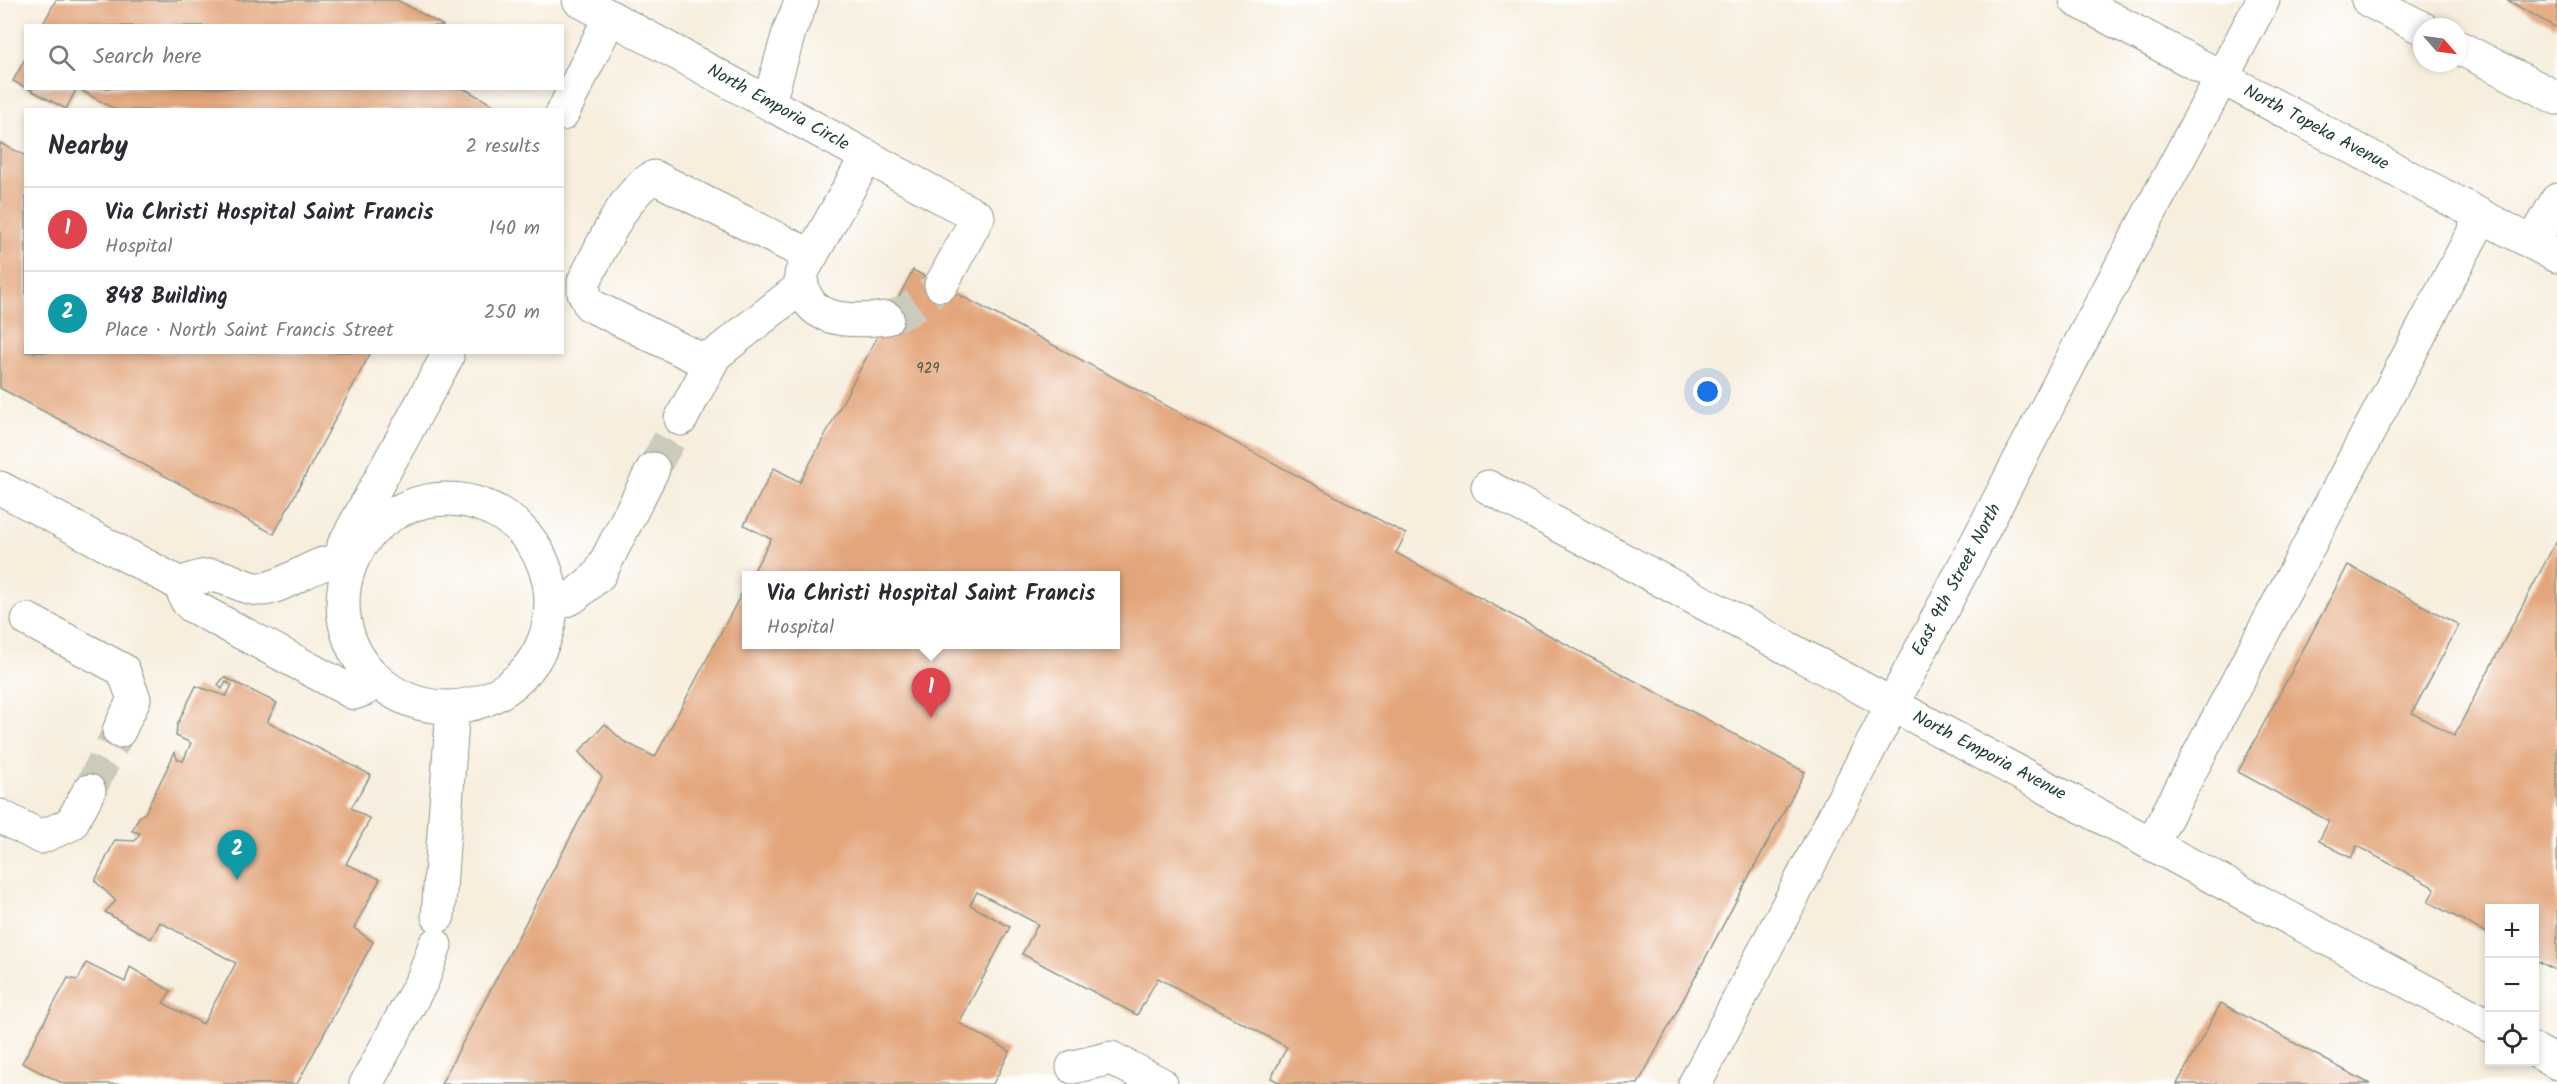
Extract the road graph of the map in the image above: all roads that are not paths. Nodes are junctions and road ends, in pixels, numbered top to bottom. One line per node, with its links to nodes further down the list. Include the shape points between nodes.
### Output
1 (579, 0): 6 (street, North Emporia Circle)
2 (802, 0): 11 (street)
3 (2076, 0): 9 (street, North Topeka Avenue)
4 (2263, 0): 9 (street, East 9th Street North)
5 (2368, 0): 7 (street)
6 (610, 17): 11 (street, North Emporia Circle); 12 (street)
7 (2413, 23)
8 (2467, 52): 10 (street)
9 (2221, 77): 15 (street, North Topeka Avenue); 32 (street, East 9th Street North)
10 (2557, 98)
11 (769, 102): 13 (street, North Emporia Circle)
12 (564, 110)
13 (867, 156): 17 (street); 18 (street, North Emporia Circle, via 978,217)
14 (2557, 200): 16 (street)
15 (2482, 216): 16 (street, North Topeka Avenue); 37 (street)
16 (2545, 249)
17 (811, 256): 19 (street, via 801,274); 21 (street, via 654,177 630,196 584,281 590,305 700,359)
18 (941, 285)
19 (801, 287): 20 (street, via 815,310 828,316 861,321); 21 (street)
20 (887, 318)
21 (715, 355): 23 (street)
22 (447, 357): 27 (street)
23 (681, 419)
24 (653, 470): 29 (street, via 599,575 573,597)
25 (1488, 487): 32 (street, North Emporia Avenue)
26 (0, 488): 28 (street)
27 (343, 560): 28 (street, via 319,564 268,588 253,590 208,575); 29 (street, via 370,531 397,511 428,500 462,498 493,508 520,527 540,554 550,585); 31 (street, via 346,631 361,663)
28 (180, 584): 31 (street, via 192,606 354,693)
29 (551, 606): 33 (street, via 551,619 539,652 517,680 487,699)
30 (28, 620): 34 (street, via 123,670 134,699)
31 (376, 679): 33 (street, via 417,704)
32 (1892, 703): 37 (street, North Emporia Avenue); 44 (street, East 9th Street North)
33 (453, 707): 42 (street, via 436,930 423,979)
34 (119, 731)
35 (89, 791): 36 (street, via 71,824 41,837)
36 (0, 816)
37 (2152, 844): 38 (street, North Emporia Avenue)
38 (2485, 1023)
39 (2539, 1052): 40 (street)
40 (2557, 1063)
41 (1073, 1067): 43 (street, via 1111,1058)
42 (366, 1084)
43 (1161, 1084)
44 (1695, 1084)

